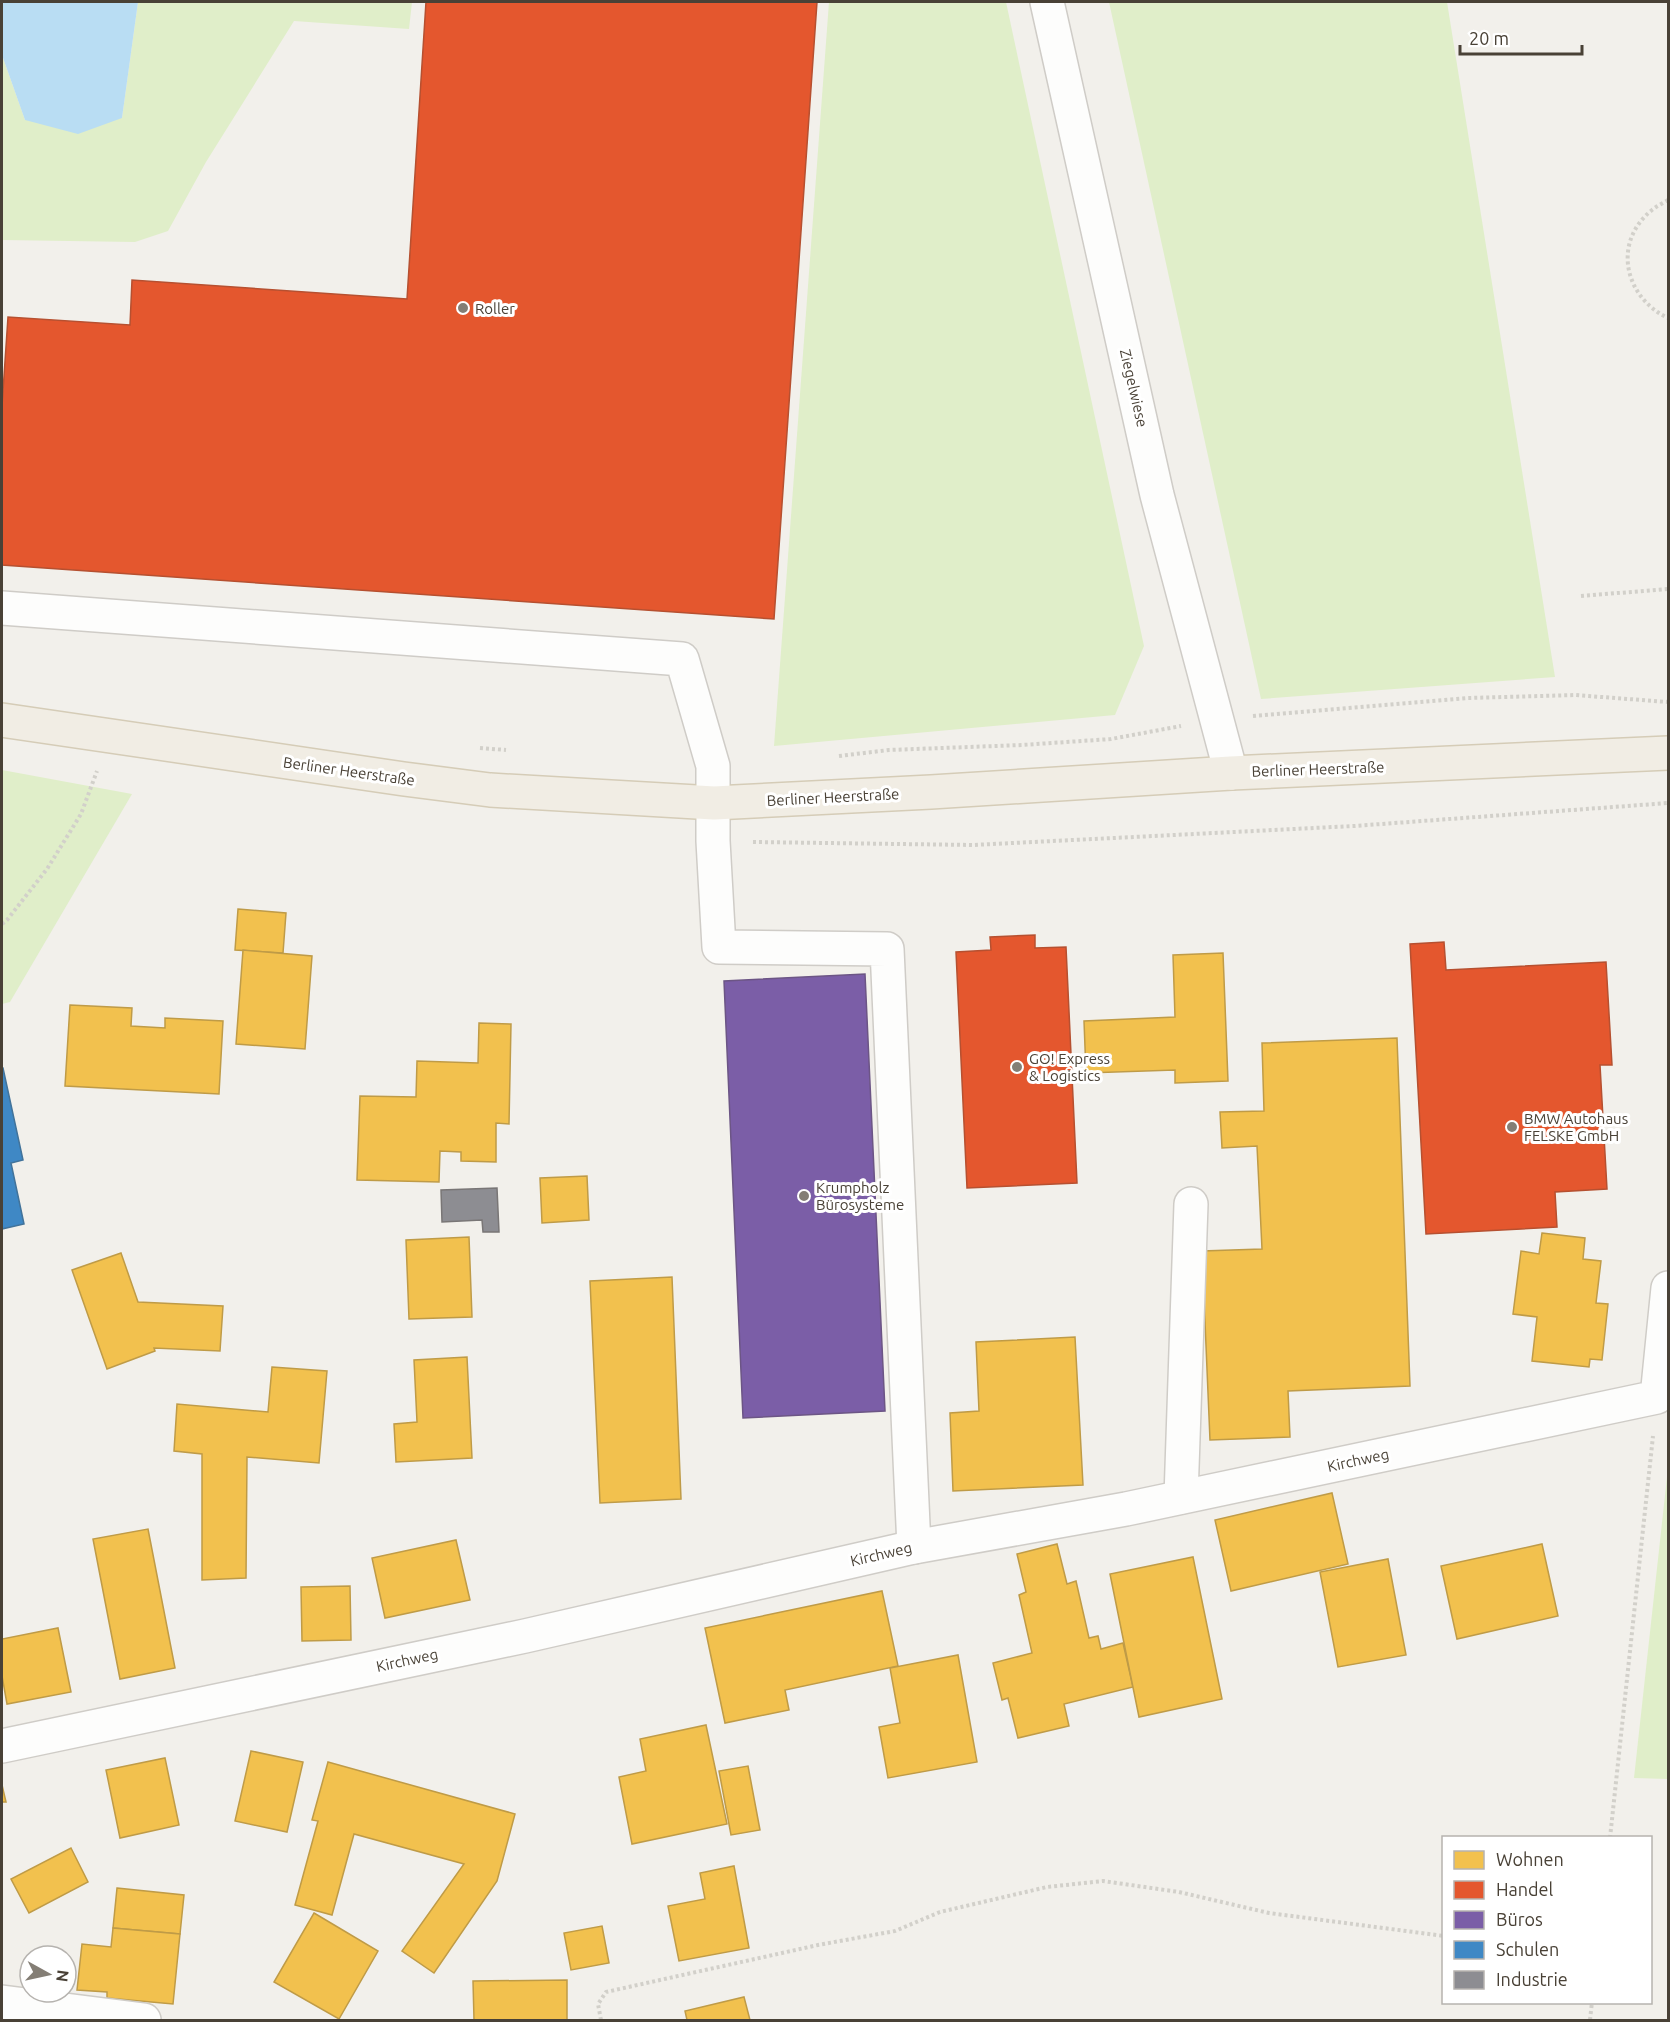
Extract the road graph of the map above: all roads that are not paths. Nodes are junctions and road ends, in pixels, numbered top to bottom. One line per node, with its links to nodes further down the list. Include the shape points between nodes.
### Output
1 (1047, 2): 5 (street, Ziegelwiese, via 1157,495)
2 (2, 608): 6 (street, via 682,659 713,766)
3 (2, 720): 6 (main road, Berliner Heerstraße, via 490,790)
4 (1668, 753): 5 (main road, Berliner Heerstraße)
5 (1231, 772): 6 (main road, Berliner Heerstraße)
6 (714, 803): 10 (street, via 719,946 887,949)
7 (1191, 1204): 9 (street)
8 (1668, 1288): 9 (street, Kirchweg, via 1657,1397)
9 (1181, 1497): 10 (street, Kirchweg)
10 (914, 1547): 11 (street, Kirchweg, via 525,1636)
11 (2, 1746)
12 (2, 2002): 13 (street)
13 (144, 2020)

